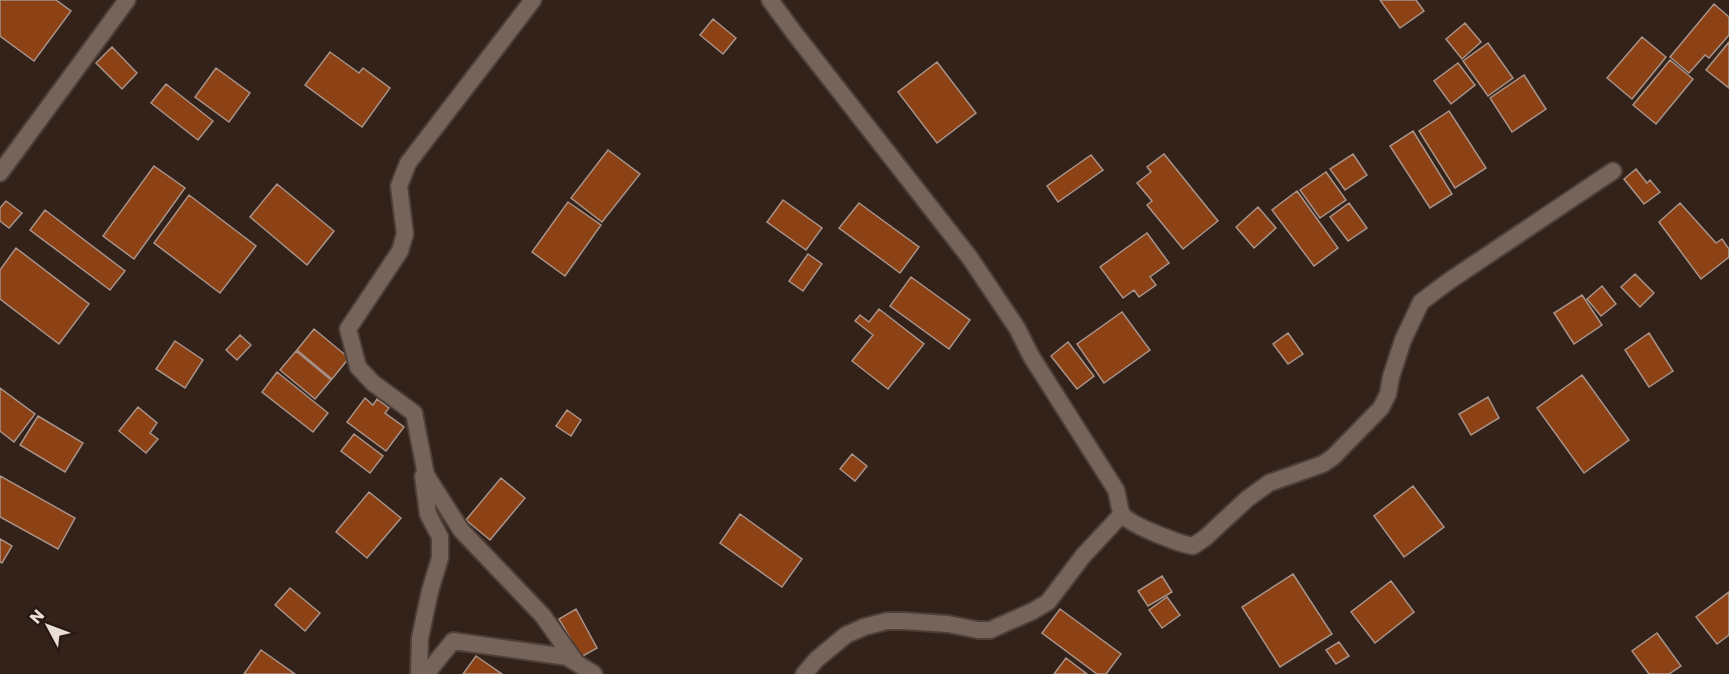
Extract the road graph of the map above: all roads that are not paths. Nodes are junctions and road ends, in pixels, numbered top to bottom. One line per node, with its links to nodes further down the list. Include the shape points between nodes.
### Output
1 (128, 0): 5 (street)
2 (533, 0): 6 (street, via 408,163 399,186 405,234 400,251 348,329 358,367)
3 (770, 0): 7 (street, via 970,258 1116,490)
4 (1613, 171): 7 (street, via 1421,302 1403,340 1381,408 1334,457 1269,483 1193,546 1142,528)
5 (0, 173)
6 (414, 413): 8 (street, via 426,475 461,530 543,616); 9 (street, via 428,514 440,537 440,558 420,638)
7 (1122, 514): 12 (street, via 1048,602 1033,611 990,630 904,621 864,627 846,635)
8 (575, 662): 10 (street, via 558,655 453,641); 11 (street)
9 (419, 674)
10 (426, 674)
11 (594, 674)
12 (804, 674)

